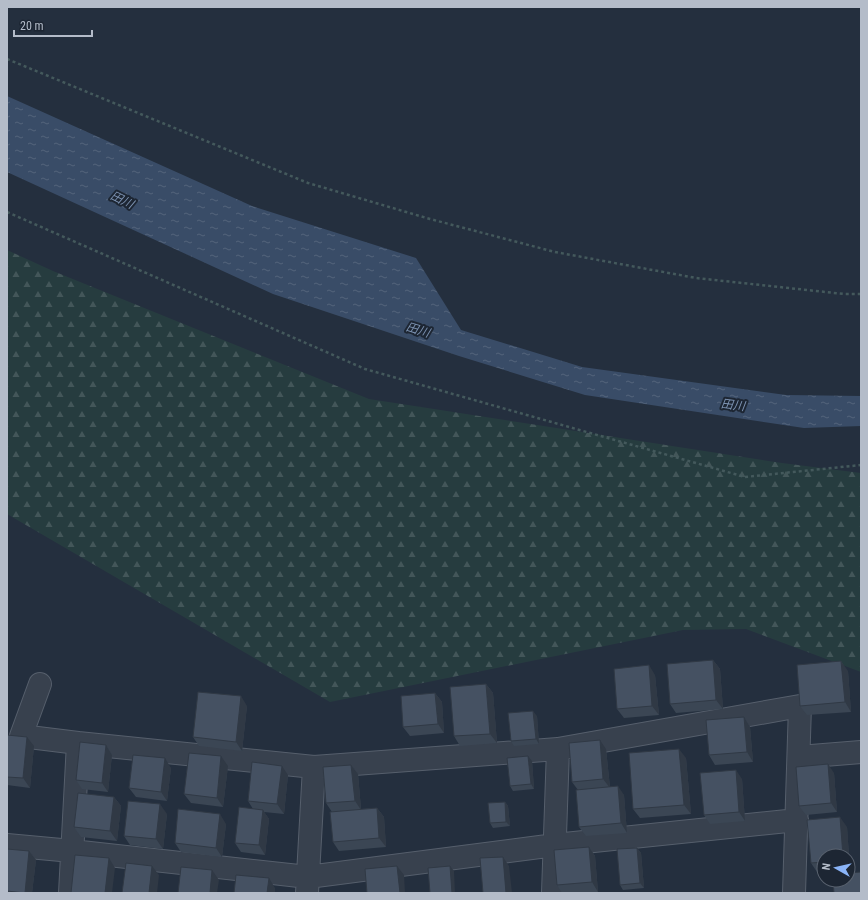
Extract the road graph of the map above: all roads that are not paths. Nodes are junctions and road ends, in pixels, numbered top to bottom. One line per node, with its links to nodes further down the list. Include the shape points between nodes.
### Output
1 (40, 684): 2 (street, via 21,736)
2 (78, 743): 6 (street); 10 (street)
3 (558, 749): 5 (street, via 800,706); 6 (street); 9 (street)
4 (861, 752): 5 (street)
5 (799, 757): 7 (street)
6 (314, 767): 11 (street)
7 (797, 820): 9 (street); 14 (street)
8 (7, 845): 10 (street)
9 (555, 845): 11 (street); 13 (street)
10 (72, 851): 11 (street); 12 (street)
11 (307, 885)
12 (70, 893)
13 (553, 893)
14 (794, 893)

